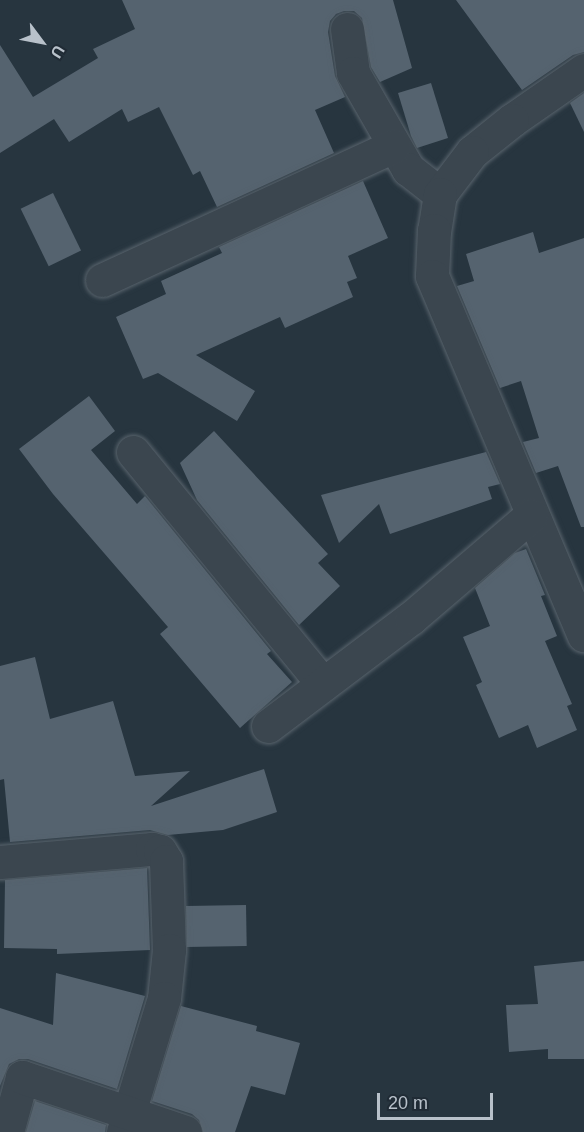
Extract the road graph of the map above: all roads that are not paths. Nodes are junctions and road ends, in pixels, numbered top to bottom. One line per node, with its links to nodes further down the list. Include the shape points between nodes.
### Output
1 (347, 29): 3 (street, via 353,73)
2 (584, 70): 4 (street, via 472,152)
3 (394, 146): 4 (street, via 408,169); 5 (street)
4 (440, 194): 7 (street, via 432,276)
5 (102, 280)
6 (133, 452): 9 (street)
7 (531, 515): 8 (street); 9 (street, via 411,618)
8 (584, 635)
9 (323, 684): 10 (street)
10 (268, 726)
11 (0, 862): 12 (street, via 152,849 160,851 166,861 169,950 164,998)
12 (126, 1122): 13 (street, via 22,1077); 14 (street)
13 (7, 1132)
14 (185, 1132)

